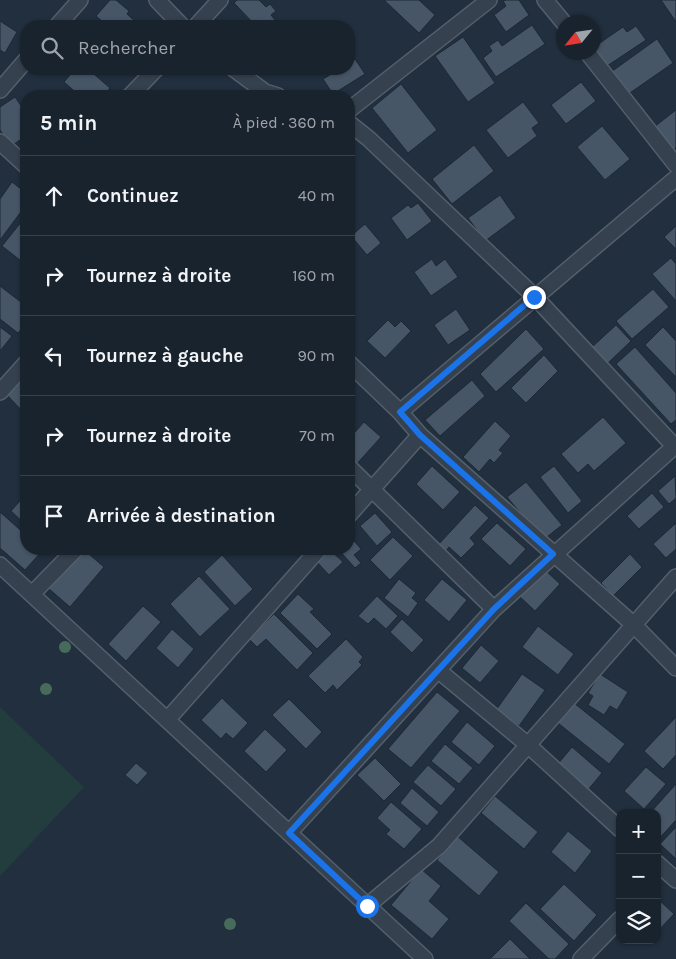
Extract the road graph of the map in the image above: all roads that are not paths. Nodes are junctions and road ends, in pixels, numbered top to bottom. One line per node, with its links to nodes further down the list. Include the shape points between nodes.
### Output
1 (80, 0): 7 (street)
2 (157, 0): 8 (street)
3 (220, 0): 9 (street)
4 (489, 0): 17 (street)
5 (545, 0): 6 (street)
6 (557, 15)
7 (62, 20)
8 (176, 20)
9 (202, 20)
10 (593, 60): 21 (street)
11 (20, 67): 14 (street)
12 (150, 75): 15 (street)
13 (242, 75): 16 (street)
14 (0, 90)
15 (136, 90)
16 (261, 90)
17 (355, 105)
18 (355, 128): 23 (street)
19 (0, 142): 20 (street)
20 (20, 160)
21 (676, 165)
22 (676, 178): 23 (street)
23 (534, 297): 27 (street); 29 (street)
24 (355, 369): 27 (street)
25 (20, 370): 26 (street)
26 (0, 392)
27 (400, 412): 28 (street)
28 (420, 435): 31 (street); 33 (street)
29 (676, 446): 33 (street)
30 (355, 472): 31 (street)
31 (372, 488): 32 (street); 39 (street)
32 (355, 508)
33 (553, 554): 39 (street); 40 (street)
34 (70, 555): 38 (street)
35 (314, 555): 43 (street)
36 (0, 565): 38 (street)
37 (676, 577): 40 (street)
38 (32, 594): 43 (street)
39 (494, 609): 42 (street)
40 (634, 624): 41 (street); 44 (street)
41 (676, 668)
42 (439, 671): 44 (street); 46 (street)
43 (167, 720): 46 (street)
44 (528, 745): 45 (street); 47 (street, via 439,846)
45 (616, 824)
46 (289, 833): 47 (street)
47 (367, 906): 49 (street)
48 (616, 923): 50 (street)
49 (424, 959)
50 (581, 959)

